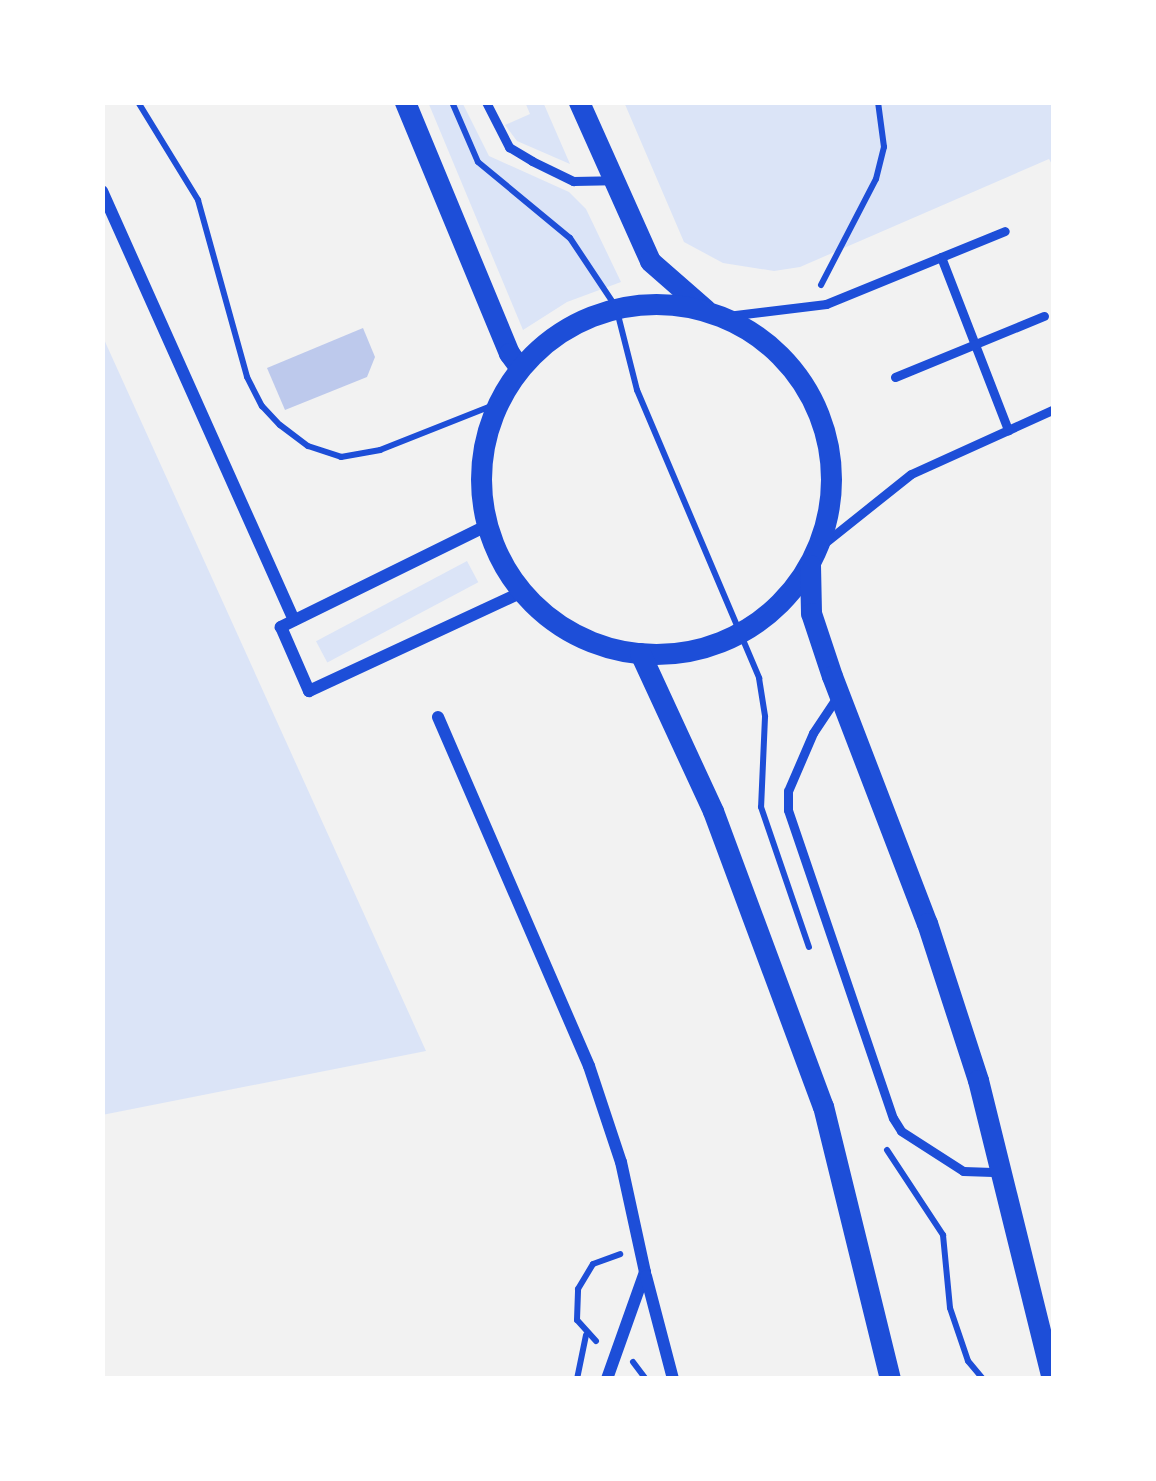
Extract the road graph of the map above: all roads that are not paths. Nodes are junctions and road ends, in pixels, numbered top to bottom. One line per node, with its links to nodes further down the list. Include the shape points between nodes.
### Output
1 (405, 102): 11 (street)
2 (486, 102): 4 (lane, via 509,147 573,181)
3 (579, 102): 4 (street)
4 (612, 180): 8 (street, via 650,261)
5 (102, 190): 18 (street)
6 (1005, 231): 7 (lane)
7 (940, 257): 8 (lane, via 793,312); 10 (lane)
8 (713, 313): 11 (street, via 662,303 616,308 563,330); 16 (street, via 786,359 822,418 832,491)
9 (1044, 316): 10 (lane)
10 (974, 344): 12 (lane); 14 (lane)
11 (519, 368): 15 (street, via 483,445)
12 (895, 377)
13 (1054, 409): 14 (lane)
14 (1008, 430): 16 (lane, via 911,474)
15 (486, 526): 17 (street); 18 (street)
16 (814, 557): 19 (street, via 780,604 740,634 674,653); 20 (street, via 812,613)
17 (522, 592): 18 (street, via 309,691 281,627); 19 (street, via 555,622)
18 (294, 620)
19 (640, 653): 26 (street, via 713,812 823,1106)
20 (839, 695): 22 (street, via 935,945); 22 (lane, via 813,734 788,810 893,1118 962,1171)
21 (438, 717): 23 (street, via 589,1066)
22 (1000, 1172): 27 (street)
23 (645, 1272): 24 (street); 25 (street)
24 (607, 1379)
25 (673, 1379)
26 (890, 1379)
27 (1052, 1379)

